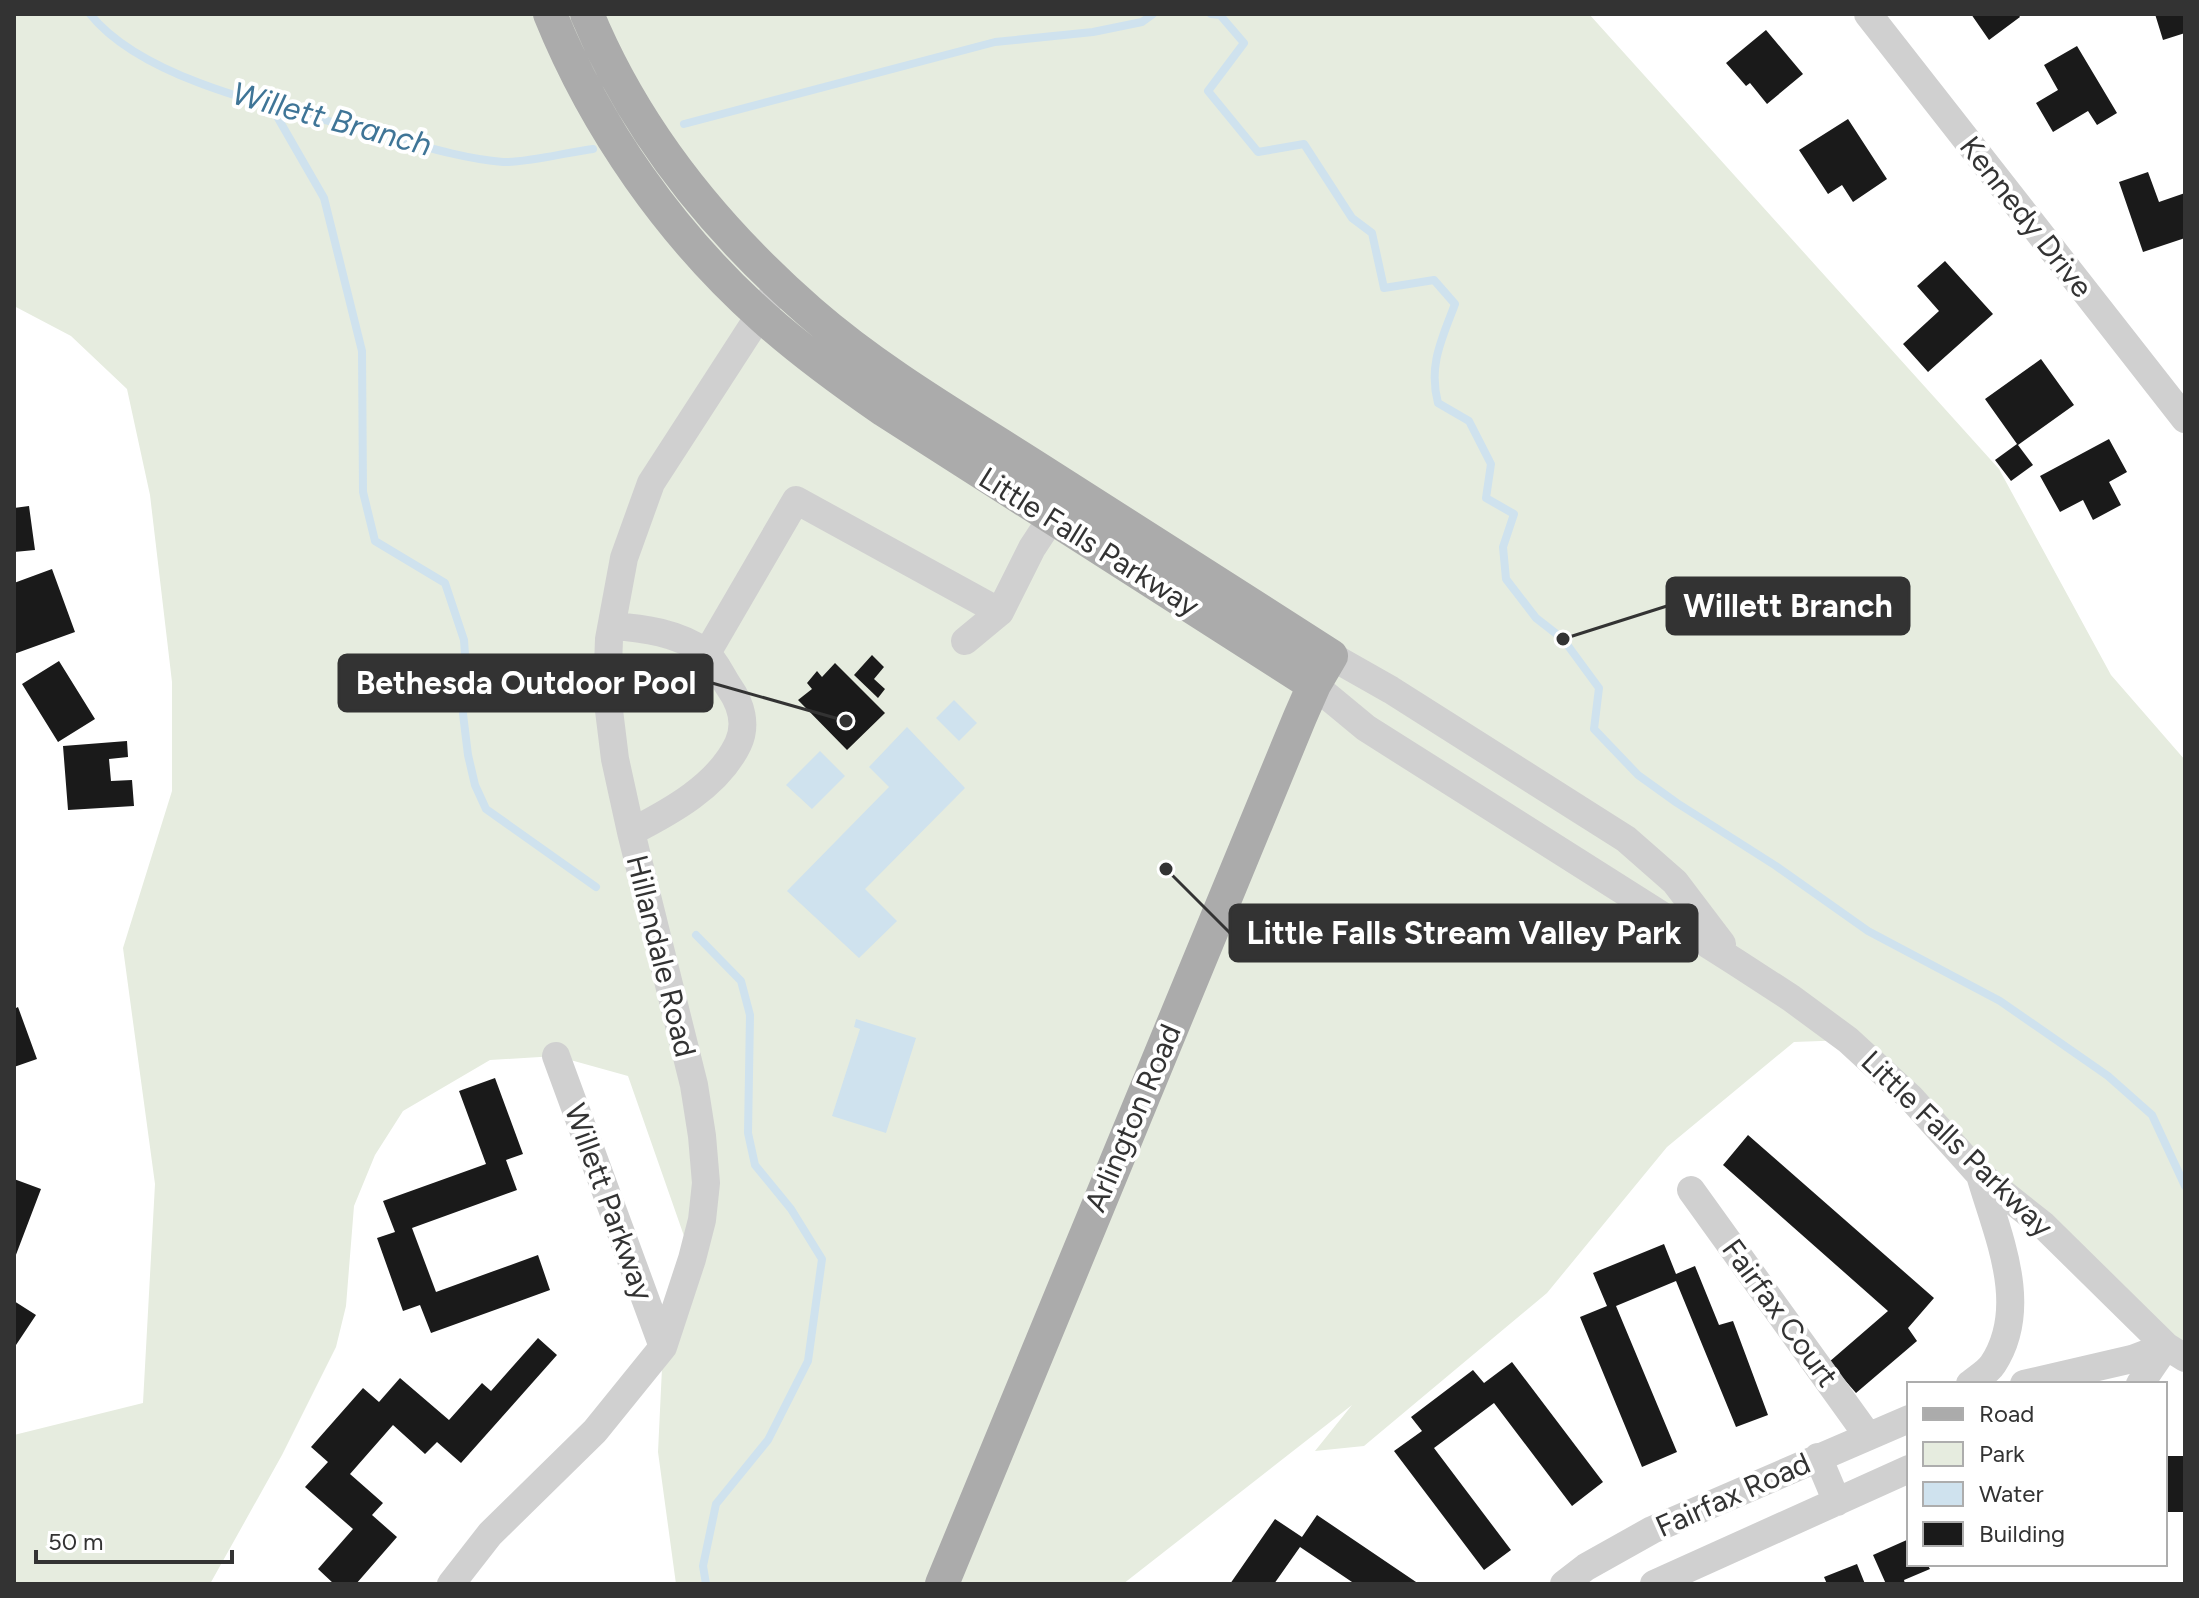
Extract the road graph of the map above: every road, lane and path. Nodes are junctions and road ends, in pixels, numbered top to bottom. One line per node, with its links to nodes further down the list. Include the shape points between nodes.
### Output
1 (550, 14): 5 (main road, Little Falls Parkway, via 583,87 619,148 672,220)
2 (587, 14): 4 (main road, Little Falls Parkway, via 645,125 693,192)
3 (1868, 14): 6 (street, Kennedy Drive)
4 (779, 285): 5 (street, Hillandale Road); 13 (main road, Little Falls Parkway, via 928,399)
5 (760, 315): 8 (main road, Little Falls Parkway, via 836,377); 10 (street, Hillandale Road, via 651,483 624,558)
6 (2174, 394): 7 (street, Kennedy Drive)
7 (2185, 419)
8 (1051, 519): 9 (street); 14 (main road, Little Falls Parkway)
9 (1000, 612): 11 (street); 12 (street, via 796,500)
10 (612, 626): 12 (street, via 667,634); 15 (street, Hillandale Road, via 607,694)
11 (965, 641)
12 (707, 653): 15 (street, via 735,696 743,732 709,781)
13 (1331, 656): 14 (main road, Arlington Road); 16 (street, Little Falls Parkway, via 1626,839 1675,882)
14 (1314, 685): 16 (street, Little Falls Parkway, via 1366,728); 31 (main road, Arlington Road)
15 (631, 832): 20 (street, Hillandale Road, via 694,1085 706,1183 692,1259)
16 (1734, 961): 18 (street, Little Falls Parkway, via 1848,1040 1911,1098)
17 (556, 1056): 20 (street, Willett Parkway)
18 (1980, 1175): 21 (street, Little Falls Parkway, via 2043,1225); 22 (street, via 2012,1295 2010,1326 1992,1366)
19 (1691, 1190): 26 (street, Fairfax Court)
20 (663, 1347): 30 (street, Hillandale Road, via 595,1431 490,1534)
21 (2175, 1352): 23 (street); 24 (street)
22 (1972, 1382)
23 (2033, 1382)
24 (2142, 1382)
25 (1907, 1420): 26 (street, Fairfax Road)
26 (1868, 1436): 27 (street, Fairfax Road)
27 (1818, 1457): 29 (street); 32 (street, Fairfax Road, via 1652,1530)
28 (1907, 1470): 29 (street, Fairfax Road)
29 (1837, 1502): 33 (street, Fairfax Road)
30 (451, 1584)
31 (942, 1584)
32 (1564, 1584)
33 (1654, 1584)

